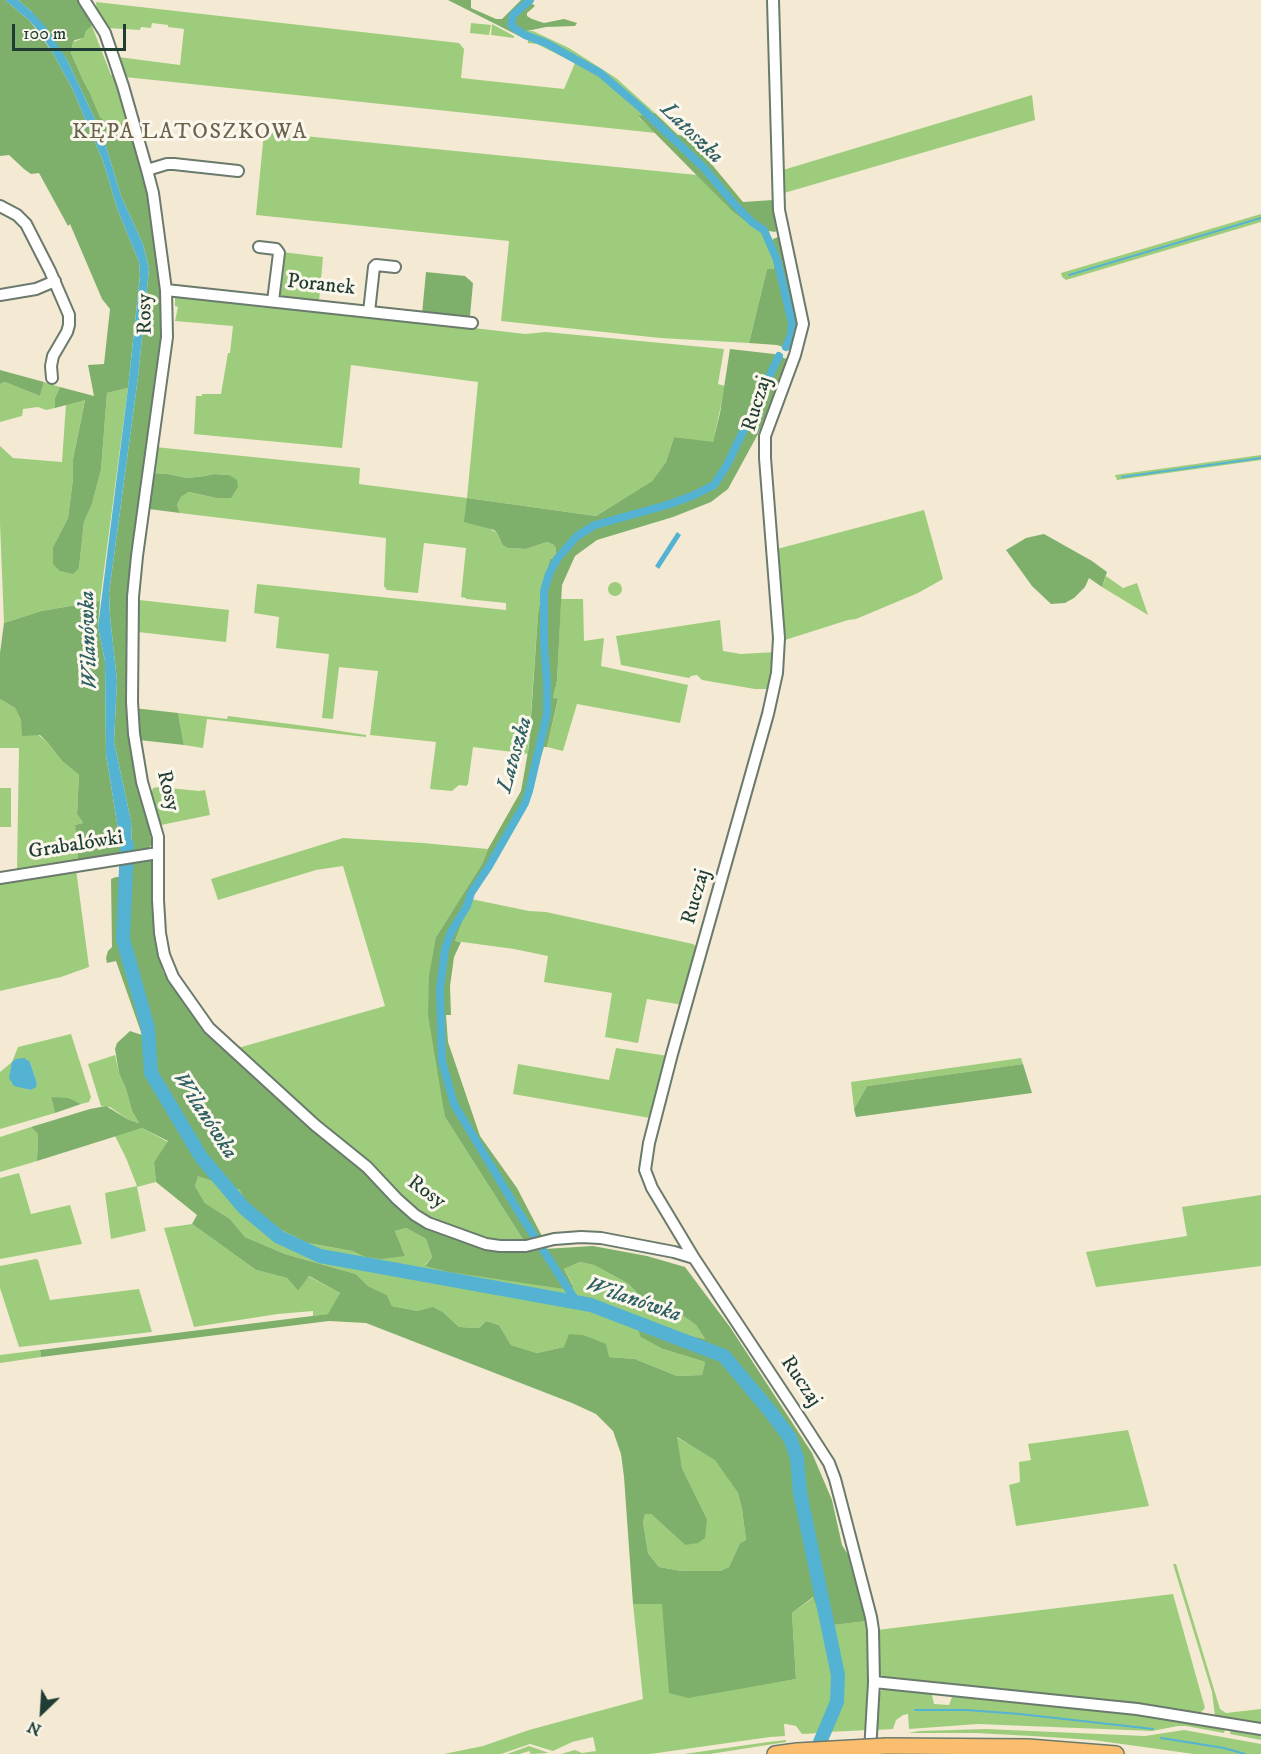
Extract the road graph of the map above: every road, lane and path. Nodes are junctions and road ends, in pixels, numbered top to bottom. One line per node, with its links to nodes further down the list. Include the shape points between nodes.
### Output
1 (84, 0): 3 (street, Rosy, via 105,33)
2 (773, 0): 17 (street, Ruczaj, via 780,210 802,324 795,355 765,436 779,656 768,714 645,1163 652,1188)
3 (147, 170): 4 (street, via 174,164); 9 (street, Rosy)
4 (238, 171)
5 (0, 206): 8 (street, via 26,224)
6 (259, 247): 11 (street, via 279,253)
7 (395, 267): 12 (street, via 374,267)
8 (55, 281): 10 (street, via 36,289); 14 (street, via 69,321 67,332 52,356)
9 (166, 290): 11 (street, Poranek); 15 (street, Rosy, via 167,337 133,597 134,734 142,782 158,837)
10 (0, 295)
11 (273, 301): 12 (street, Poranek)
12 (369, 312): 13 (street, Poranek)
13 (472, 323)
14 (52, 378)
15 (158, 853): 16 (street, Grabalówki); 17 (street, Rosy, via 164,955 173,977 208,1028 367,1167 415,1215 486,1244 526,1246 554,1239 601,1238)
16 (0, 878)
17 (694, 1258): 18 (street, Ruczaj, via 828,1463 871,1617)
18 (874, 1682): 19 (street, via 1137,1709); 21 (street, Ruczaj)
19 (1261, 1729)
20 (775, 1754): 22 (highway, bridge, via 887,1746 1028,1747)
21 (870, 1754)
22 (1116, 1754)

